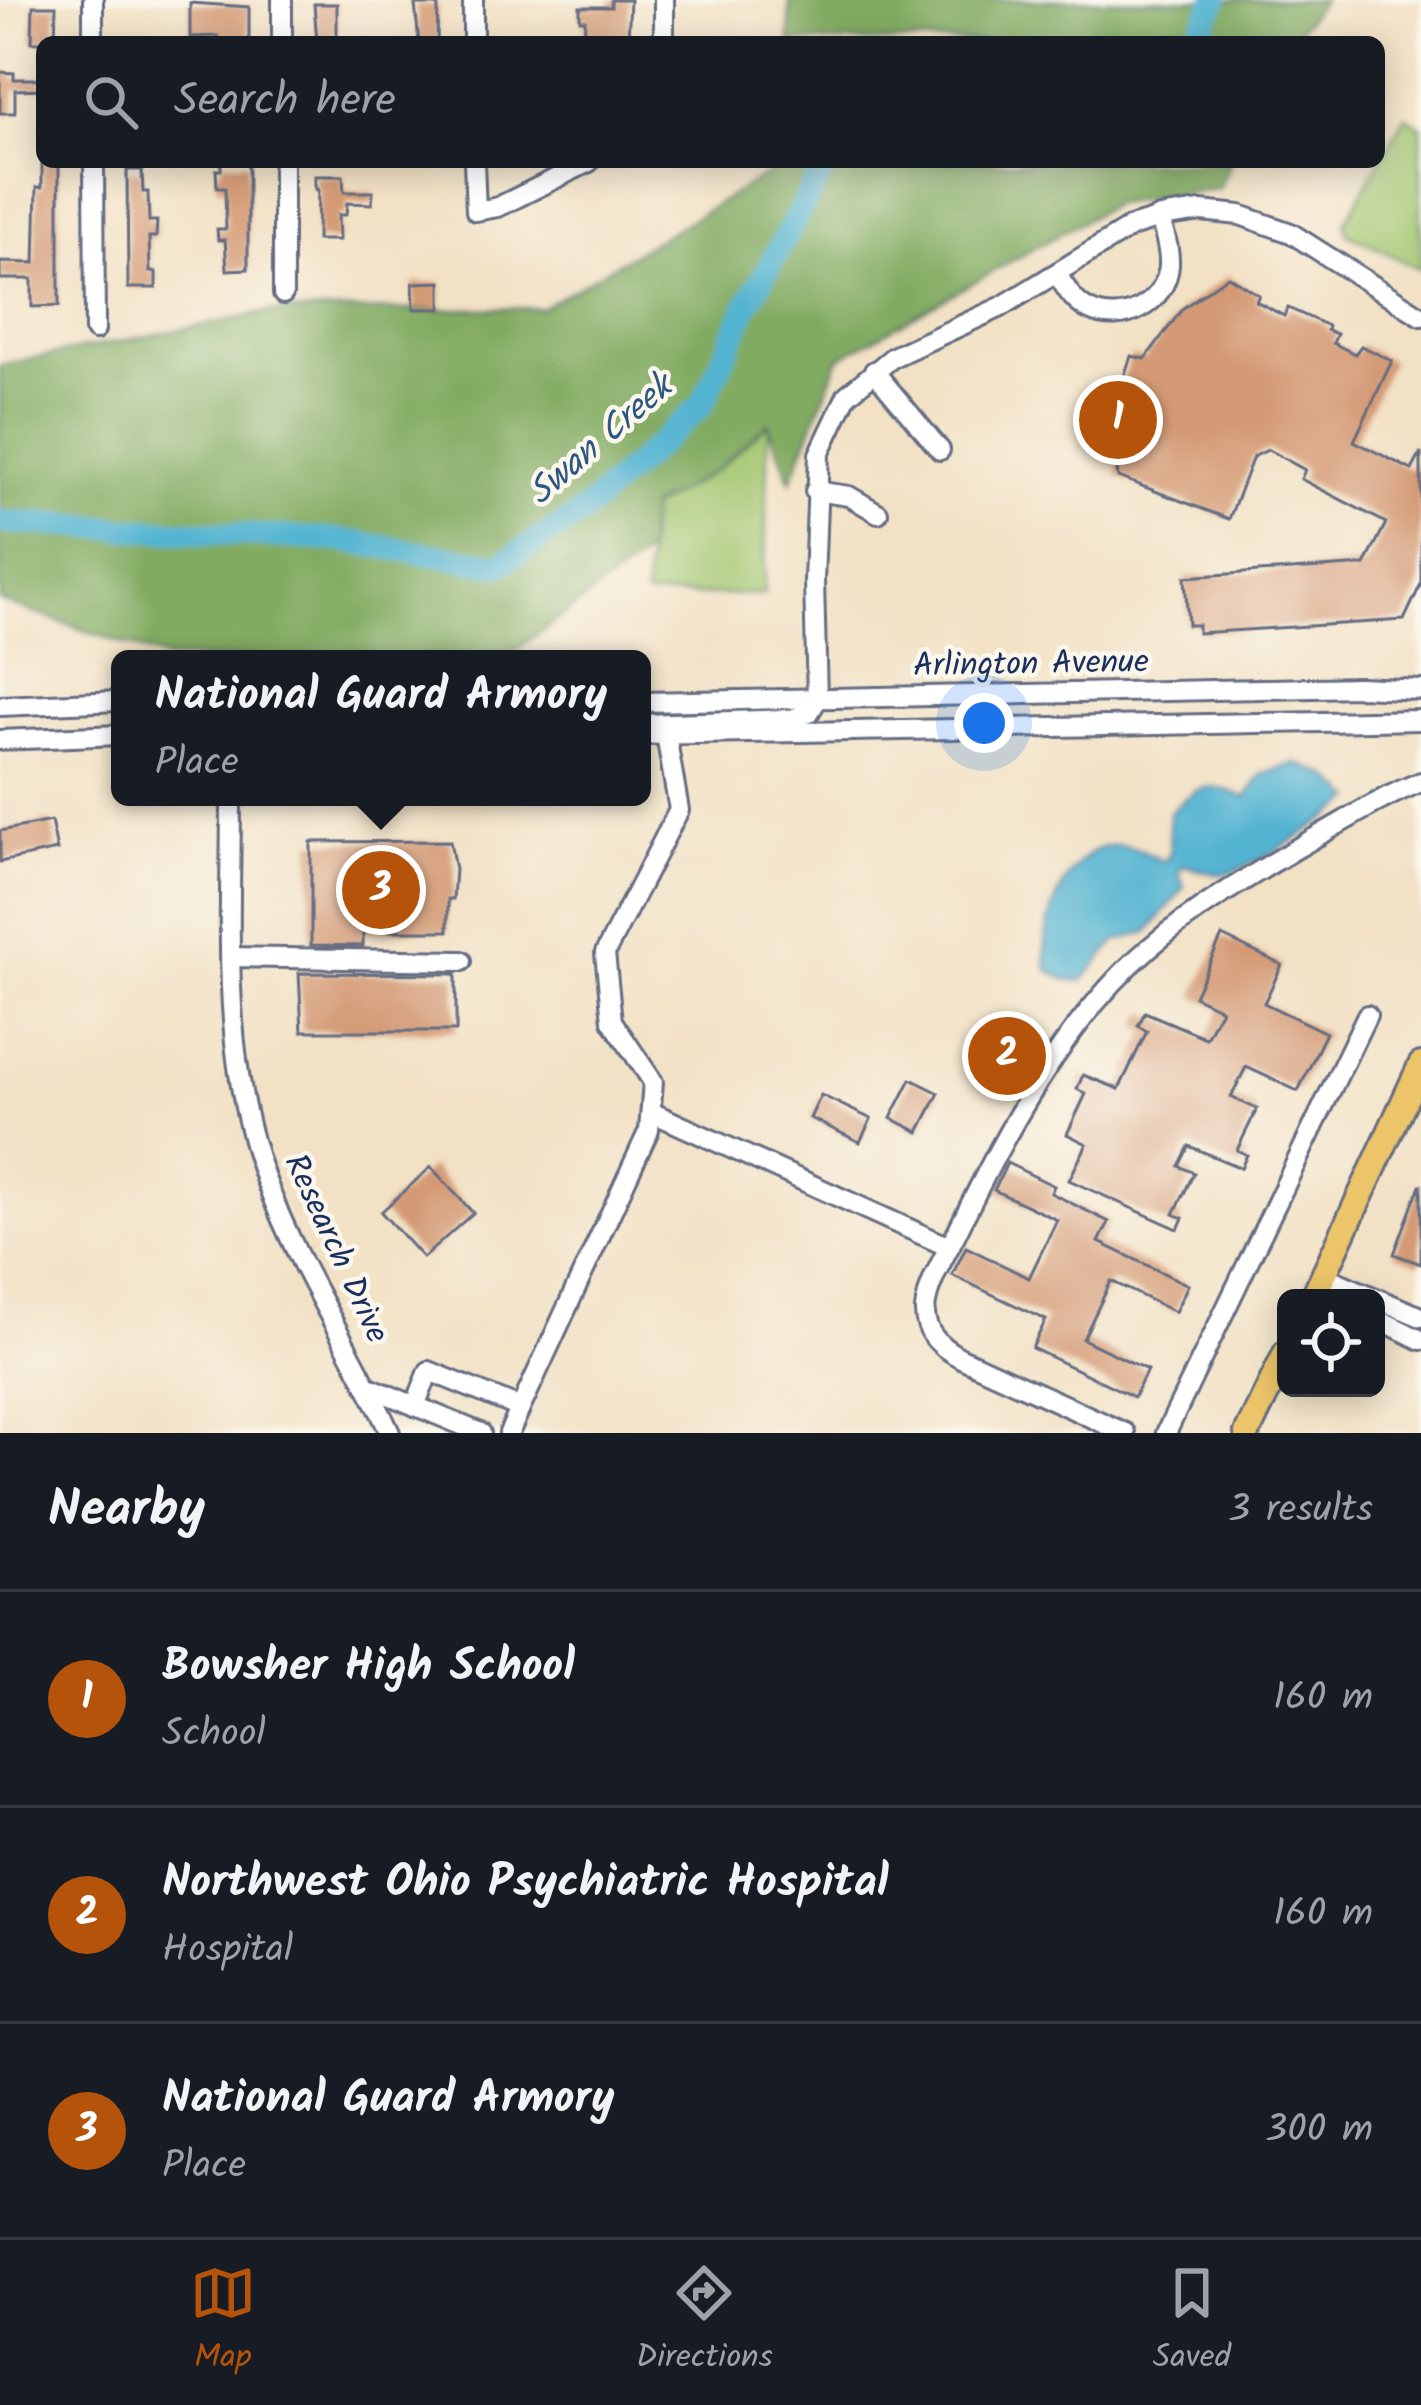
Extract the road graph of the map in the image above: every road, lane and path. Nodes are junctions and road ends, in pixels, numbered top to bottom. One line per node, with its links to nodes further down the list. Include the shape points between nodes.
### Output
1 (93, 0): 5 (street)
2 (282, 0): 6 (street)
3 (473, 0): 7 (street)
4 (664, 0): 8 (street)
5 (93, 36)
6 (282, 36)
7 (473, 36)
8 (664, 36)
9 (94, 168): 17 (street)
10 (283, 168): 15 (street)
11 (474, 168): 12 (street, via 476,211)
12 (577, 168)
13 (1160, 217): 14 (street); 14 (street, via 1167,275 1140,309 1096,313 1075,301); 16 (street, via 1220,212 1278,227)
14 (1057, 274): 18 (street)
15 (283, 294)
16 (1421, 316)
17 (95, 330)
18 (874, 370): 19 (street); 20 (street, via 831,423)
19 (940, 450)
20 (815, 490): 21 (street, via 849,496); 23 (street)
21 (878, 513)
22 (1421, 690): 23 (street, Arlington Avenue)
23 (817, 700): 25 (street, Arlington Avenue); 28 (street, via 791,719)
24 (111, 701): 26 (street)
25 (651, 702)
26 (0, 706)
27 (1421, 720): 31 (street, Arlington Avenue)
28 (651, 724)
29 (111, 735): 32 (street)
30 (651, 735): 31 (street, Arlington Avenue)
31 (666, 735): 39 (street, via 679,810 605,952 612,1021 653,1082)
32 (0, 740)
33 (1421, 782): 40 (street, via 1217,898 1120,974 996,1150)
34 (231, 806): 35 (street, Research Drive)
35 (232, 957): 36 (street); 46 (street, Research Drive, via 236,1066 254,1145 282,1219)
36 (462, 961)
37 (1367, 1015): 53 (street)
38 (1421, 1065): 41 (main road)
39 (651, 1112): 40 (street); 48 (street)
40 (949, 1247): 52 (street, via 925,1310 938,1342)
41 (1318, 1287): 42 (street)
42 (1421, 1317)
43 (1385, 1322): 44 (street)
44 (1421, 1340)
45 (1277, 1371): 54 (main road)
46 (367, 1386): 47 (street); 49 (street, Research Drive)
47 (415, 1406): 48 (street, via 429,1371); 50 (street)
48 (520, 1408): 51 (street)
49 (390, 1433)
50 (482, 1433)
51 (508, 1433)
52 (1125, 1433)
53 (1166, 1433)
54 (1247, 1433)

